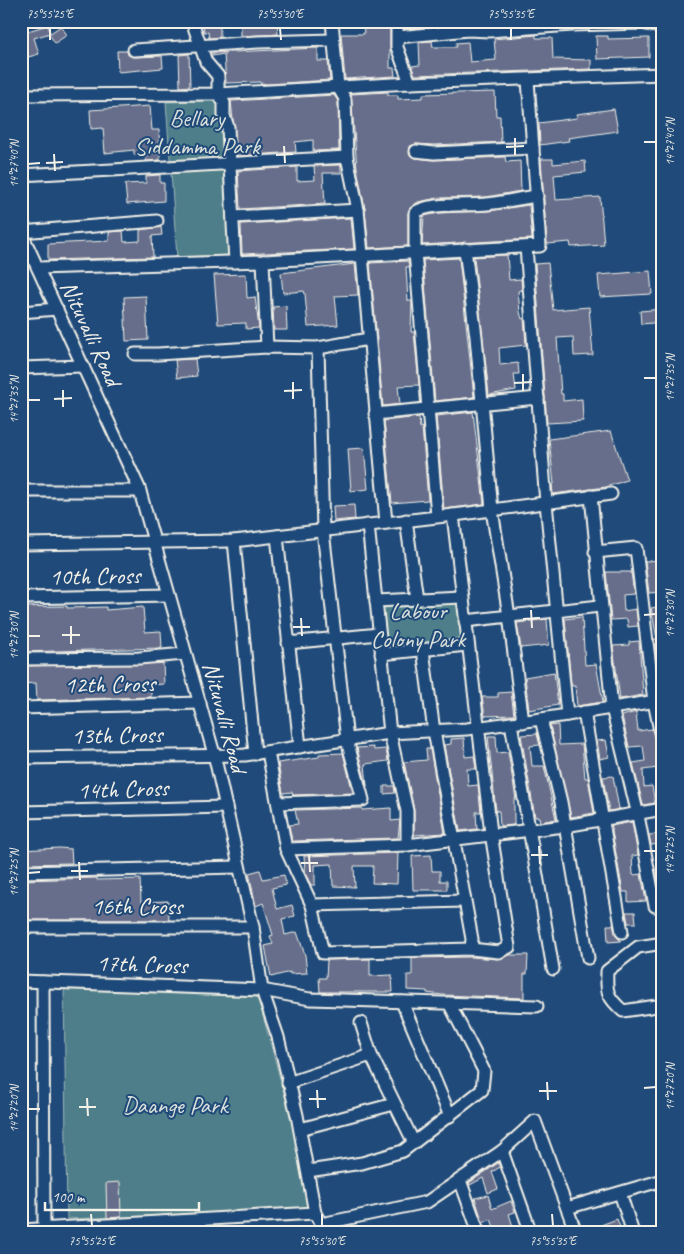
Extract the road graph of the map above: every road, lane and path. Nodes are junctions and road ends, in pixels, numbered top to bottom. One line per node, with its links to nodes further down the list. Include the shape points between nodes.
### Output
1 (192, 21): 9 (street)
2 (332, 21): 8 (street)
3 (397, 21): 7 (street)
4 (541, 24): 5 (street, via 489,31); 6 (street, via 640,23)
5 (468, 26): 7 (street)
6 (661, 27)
7 (398, 37): 13 (street, via 397,47)
8 (334, 40): 9 (street); 14 (street)
9 (201, 46): 10 (street); 15 (street, via 206,62 218,76)
10 (134, 50)
11 (663, 74): 12 (street)
12 (528, 80): 13 (street); 17 (street)
13 (410, 83): 14 (street)
14 (338, 87): 15 (street); 19 (street, via 345,99)
15 (218, 93): 16 (street); 20 (street, via 224,103)
16 (21, 95)
17 (533, 148): 18 (street); 22 (street)
18 (416, 151)
19 (347, 157): 20 (street); 23 (street)
20 (230, 164): 21 (street); 24 (street)
21 (21, 175)
22 (537, 196): 27 (street, via 540,246); 29 (street, via 418,210 415,213)
23 (358, 210): 24 (street); 30 (street)
24 (233, 217): 32 (street)
25 (157, 221): 26 (street)
26 (22, 236): 33 (street, Nituvalli Road)
27 (526, 247): 28 (street); 42 (street)
28 (464, 249): 29 (street); 43 (street)
29 (414, 252): 30 (street); 44 (street)
30 (361, 255): 31 (street); 36 (street)
31 (263, 261): 32 (street); 37 (street)
32 (235, 262): 33 (street)
33 (38, 268): 34 (street, Nituvalli Road)
34 (57, 309): 35 (street); 40 (street, Nituvalli Road)
35 (21, 312)
36 (369, 339): 38 (street); 45 (street)
37 (267, 347): 38 (street); 39 (street)
38 (318, 348): 57 (street)
39 (135, 354)
40 (83, 366): 41 (street); 47 (street, Nituvalli Road)
41 (21, 368)
42 (538, 398): 43 (street); 50 (street)
43 (482, 403): 44 (street); 51 (street)
44 (428, 408): 45 (street); 53 (street)
45 (375, 414): 55 (street)
46 (21, 491): 47 (street)
47 (140, 491): 60 (street, Nituvalli Road)
48 (611, 494): 49 (street)
49 (591, 496): 50 (street); 62 (street)
50 (546, 503): 51 (street); 69 (street)
51 (492, 510): 52 (street); 70 (street)
52 (453, 515): 53 (street); 64 (street)
53 (437, 516): 54 (street)
54 (406, 520): 55 (street); 66 (street)
55 (386, 523): 56 (street)
56 (368, 525): 57 (street); 67 (street)
57 (323, 531): 58 (street); 73 (street)
58 (278, 536): 59 (street); 74 (street)
59 (234, 540): 60 (street); 97 (street)
60 (155, 543): 61 (street); 63 (street, Nituvalli Road)
61 (21, 544)
62 (595, 552): 68 (street); 80 (street, via 636,548)
63 (170, 595): 65 (street, 10th Cross); 77 (street, Nituvalli Road)
64 (462, 597): 66 (street); 71 (street)
65 (21, 598)
66 (417, 599): 67 (street)
67 (376, 601): 72 (street)
68 (600, 606): 69 (street); 83 (street)
69 (556, 611): 70 (street); 85 (street)
70 (510, 616): 71 (street); 87 (street)
71 (464, 621): 75 (street)
72 (379, 634): 73 (street); 78 (street)
73 (335, 638): 74 (street); 92 (street)
74 (288, 643): 94 (street)
75 (467, 645): 76 (street); 89 (street)
76 (423, 650): 78 (street); 90 (street)
77 (185, 654): 79 (street, via 139,658); 81 (street, Nituvalli Road)
78 (381, 654): 91 (street)
79 (21, 659)
80 (659, 701): 83 (street, 13th Cross); 93 (street)
81 (200, 703): 82 (street, 12th Cross); 96 (street, Nituvalli Road)
82 (21, 708)
83 (612, 708): 84 (street, 13th Cross); 103 (street)
84 (584, 712): 85 (street, 13th Cross); 104 (street)
85 (566, 715): 86 (street, 13th Cross)
86 (541, 719): 87 (street, 13th Cross); 105 (street)
87 (523, 722): 88 (street, 13th Cross)
88 (511, 723): 89 (street, 13th Cross); 106 (street)
89 (478, 727): 90 (street, 13th Cross); 107 (street)
90 (434, 731): 91 (street, 13th Cross); 108 (street)
91 (390, 733): 92 (street, 13th Cross); 109 (street, via 406,811)
92 (347, 740): 94 (street, 13th Cross); 99 (street, via 362,800)
93 (663, 745)
94 (300, 747): 95 (street, 13th Cross)
95 (268, 752): 97 (street, 13th Cross); 99 (street)
96 (214, 754): 97 (street, 13th Cross); 98 (street, 13th Cross); 100 (street, Nituvalli Road)
97 (255, 754)
98 (21, 758)
99 (278, 803): 110 (street)
100 (226, 807): 102 (street, 14th Cross); 111 (street, Nituvalli Road)
101 (663, 809): 103 (street)
102 (21, 812)
103 (638, 815): 104 (street); 115 (street)
104 (602, 820): 105 (street); 118 (street)
105 (565, 826): 106 (street); 121 (street)
106 (529, 830): 107 (street); 122 (street)
107 (491, 834): 108 (street); 120 (street, via 509,947 500,952)
108 (453, 840): 109 (street); 113 (street)
109 (407, 846): 110 (street)
110 (286, 849): 114 (street)
111 (239, 868): 112 (street); 117 (street, Nituvalli Road)
112 (21, 872)
113 (464, 901): 114 (street); 120 (street)
114 (312, 905): 120 (street, via 323,953)
115 (655, 906)
116 (21, 927): 117 (street, 16th Cross)
117 (253, 927): 125 (street, Nituvalli Road)
118 (622, 932)
119 (663, 943): 128 (street, via 638,947 621,959 607,971 606,989 610,1000 623,1011)
120 (471, 949)
121 (588, 958)
122 (552, 969)
123 (21, 982): 124 (street, 17th Cross)
124 (43, 982): 125 (street, 17th Cross); 144 (street)
125 (262, 990): 126 (street, 17th Cross, via 310,999); 132 (street, Nituvalli Road, via 278,1037)
126 (402, 1002): 127 (street, 17th Cross); 134 (street)
127 (449, 1004): 129 (street, 17th Cross); 134 (street, via 484,1071 482,1090)
128 (663, 1005)
129 (537, 1006)
130 (361, 1023): 131 (street)
131 (371, 1055): 132 (street); 133 (street)
132 (288, 1083): 135 (street, Nituvalli Road)
133 (394, 1104): 135 (street); 136 (street)
134 (450, 1116): 136 (street)
135 (300, 1128): 138 (street, Nituvalli Road)
136 (414, 1142): 138 (street, via 403,1151 362,1163)
137 (502, 1151): 139 (street); 142 (street, via 535,1121); 148 (street)
138 (308, 1171): 143 (street, Nituvalli Road)
139 (460, 1180): 143 (street, via 428,1202); 147 (street)
140 (663, 1180): 141 (street)
141 (620, 1192): 142 (street); 150 (street)
142 (567, 1208): 149 (street)
143 (321, 1223): 145 (street)
144 (44, 1229): 145 (street); 146 (street)
145 (119, 1229)
146 (21, 1230)
147 (479, 1233)
148 (532, 1233)
149 (576, 1233)
150 (633, 1233)

